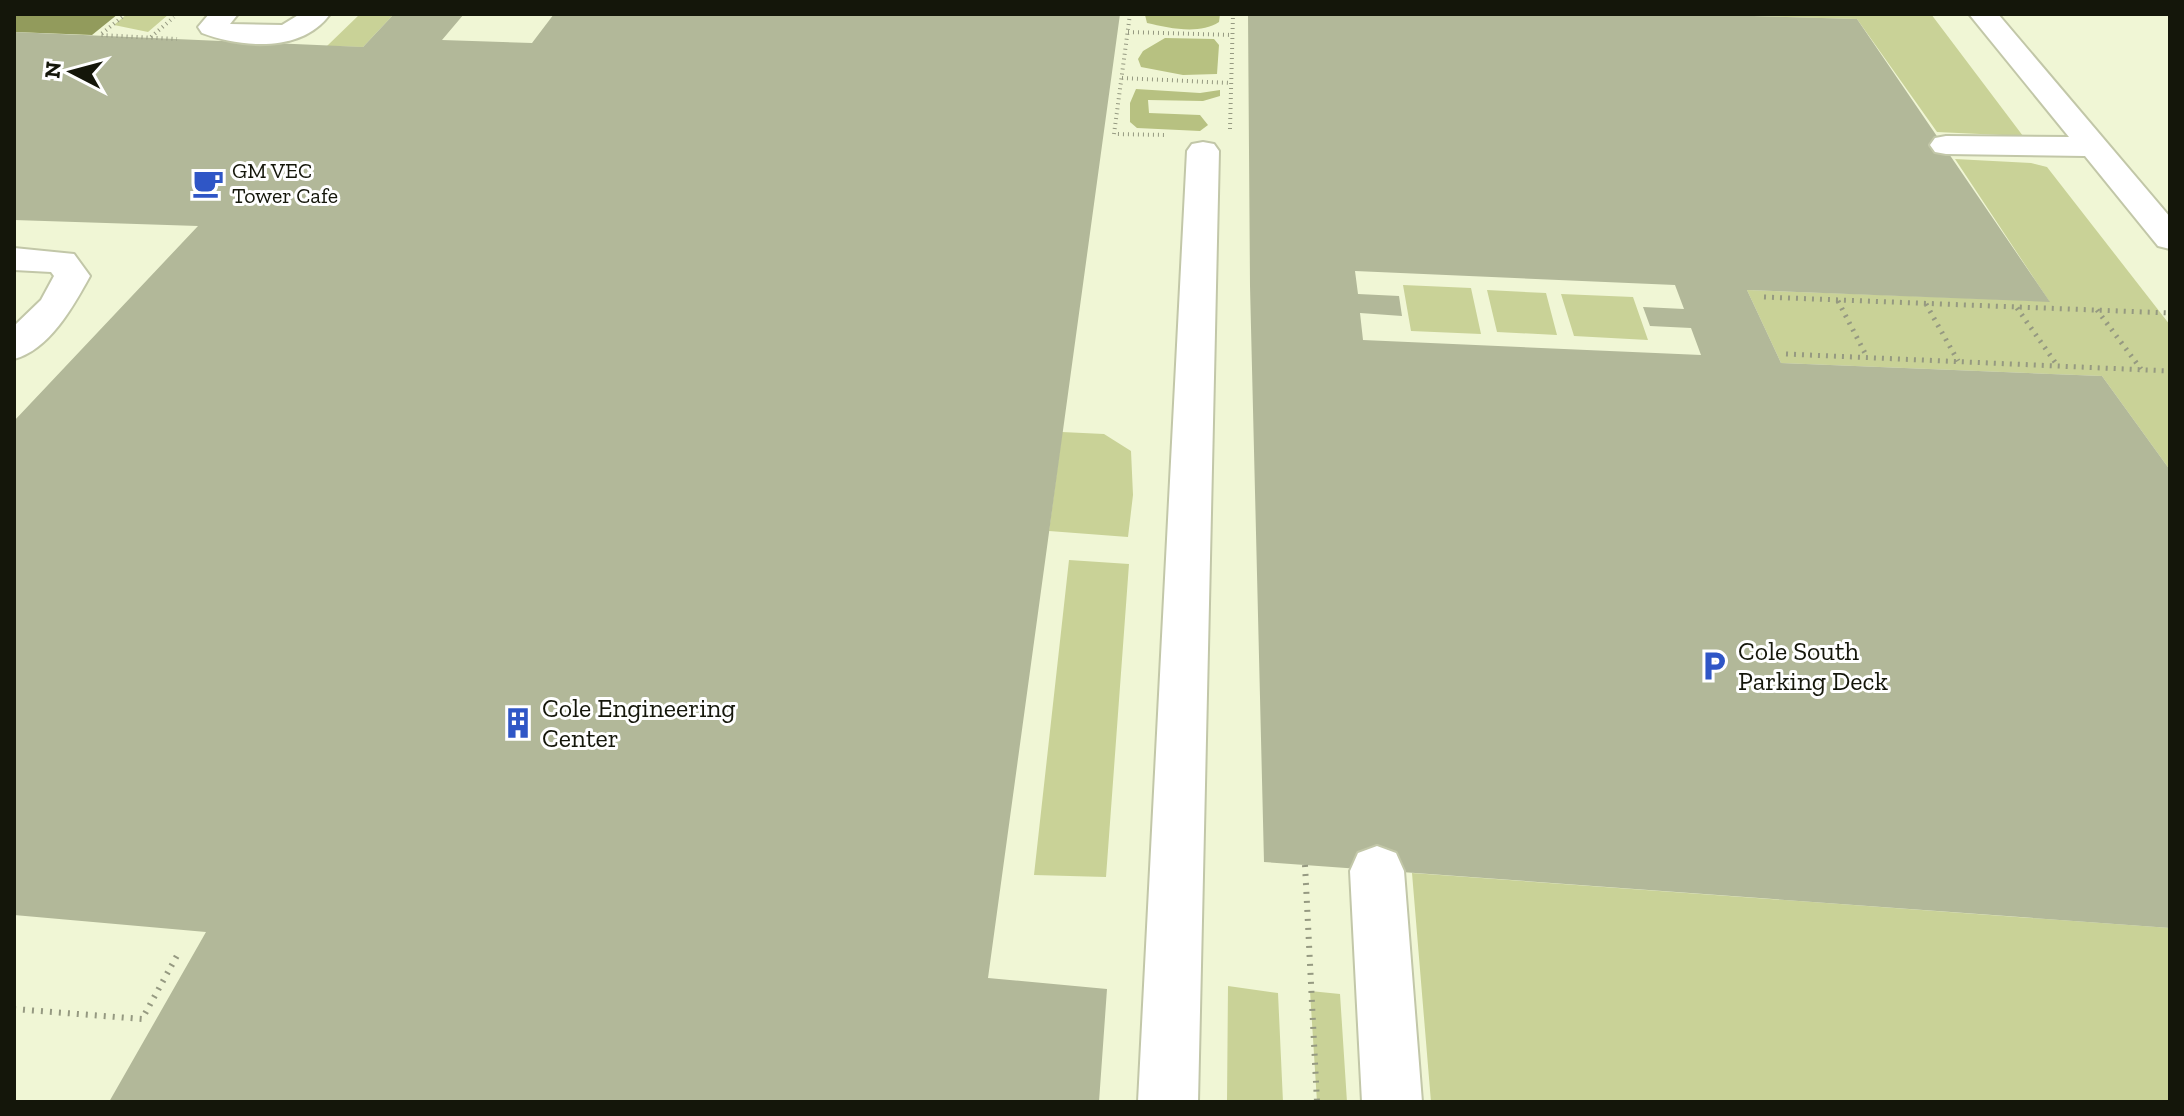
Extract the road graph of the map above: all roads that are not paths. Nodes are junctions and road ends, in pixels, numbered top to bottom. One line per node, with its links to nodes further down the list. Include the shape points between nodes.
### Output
1 (224, 14): 2 (lane, via 212,27 223,33 280,34 301,28)
2 (316, 14)
3 (1983, 14): 6 (lane)
4 (1202, 140): 11 (lane)
5 (1946, 145): 6 (lane)
6 (2093, 147): 7 (lane)
7 (2170, 239)
8 (14, 259): 9 (lane, via 62,262 72,276 55,307)
9 (14, 347)
10 (1377, 871): 12 (lane)
11 (1168, 1102)
12 (1392, 1102)

